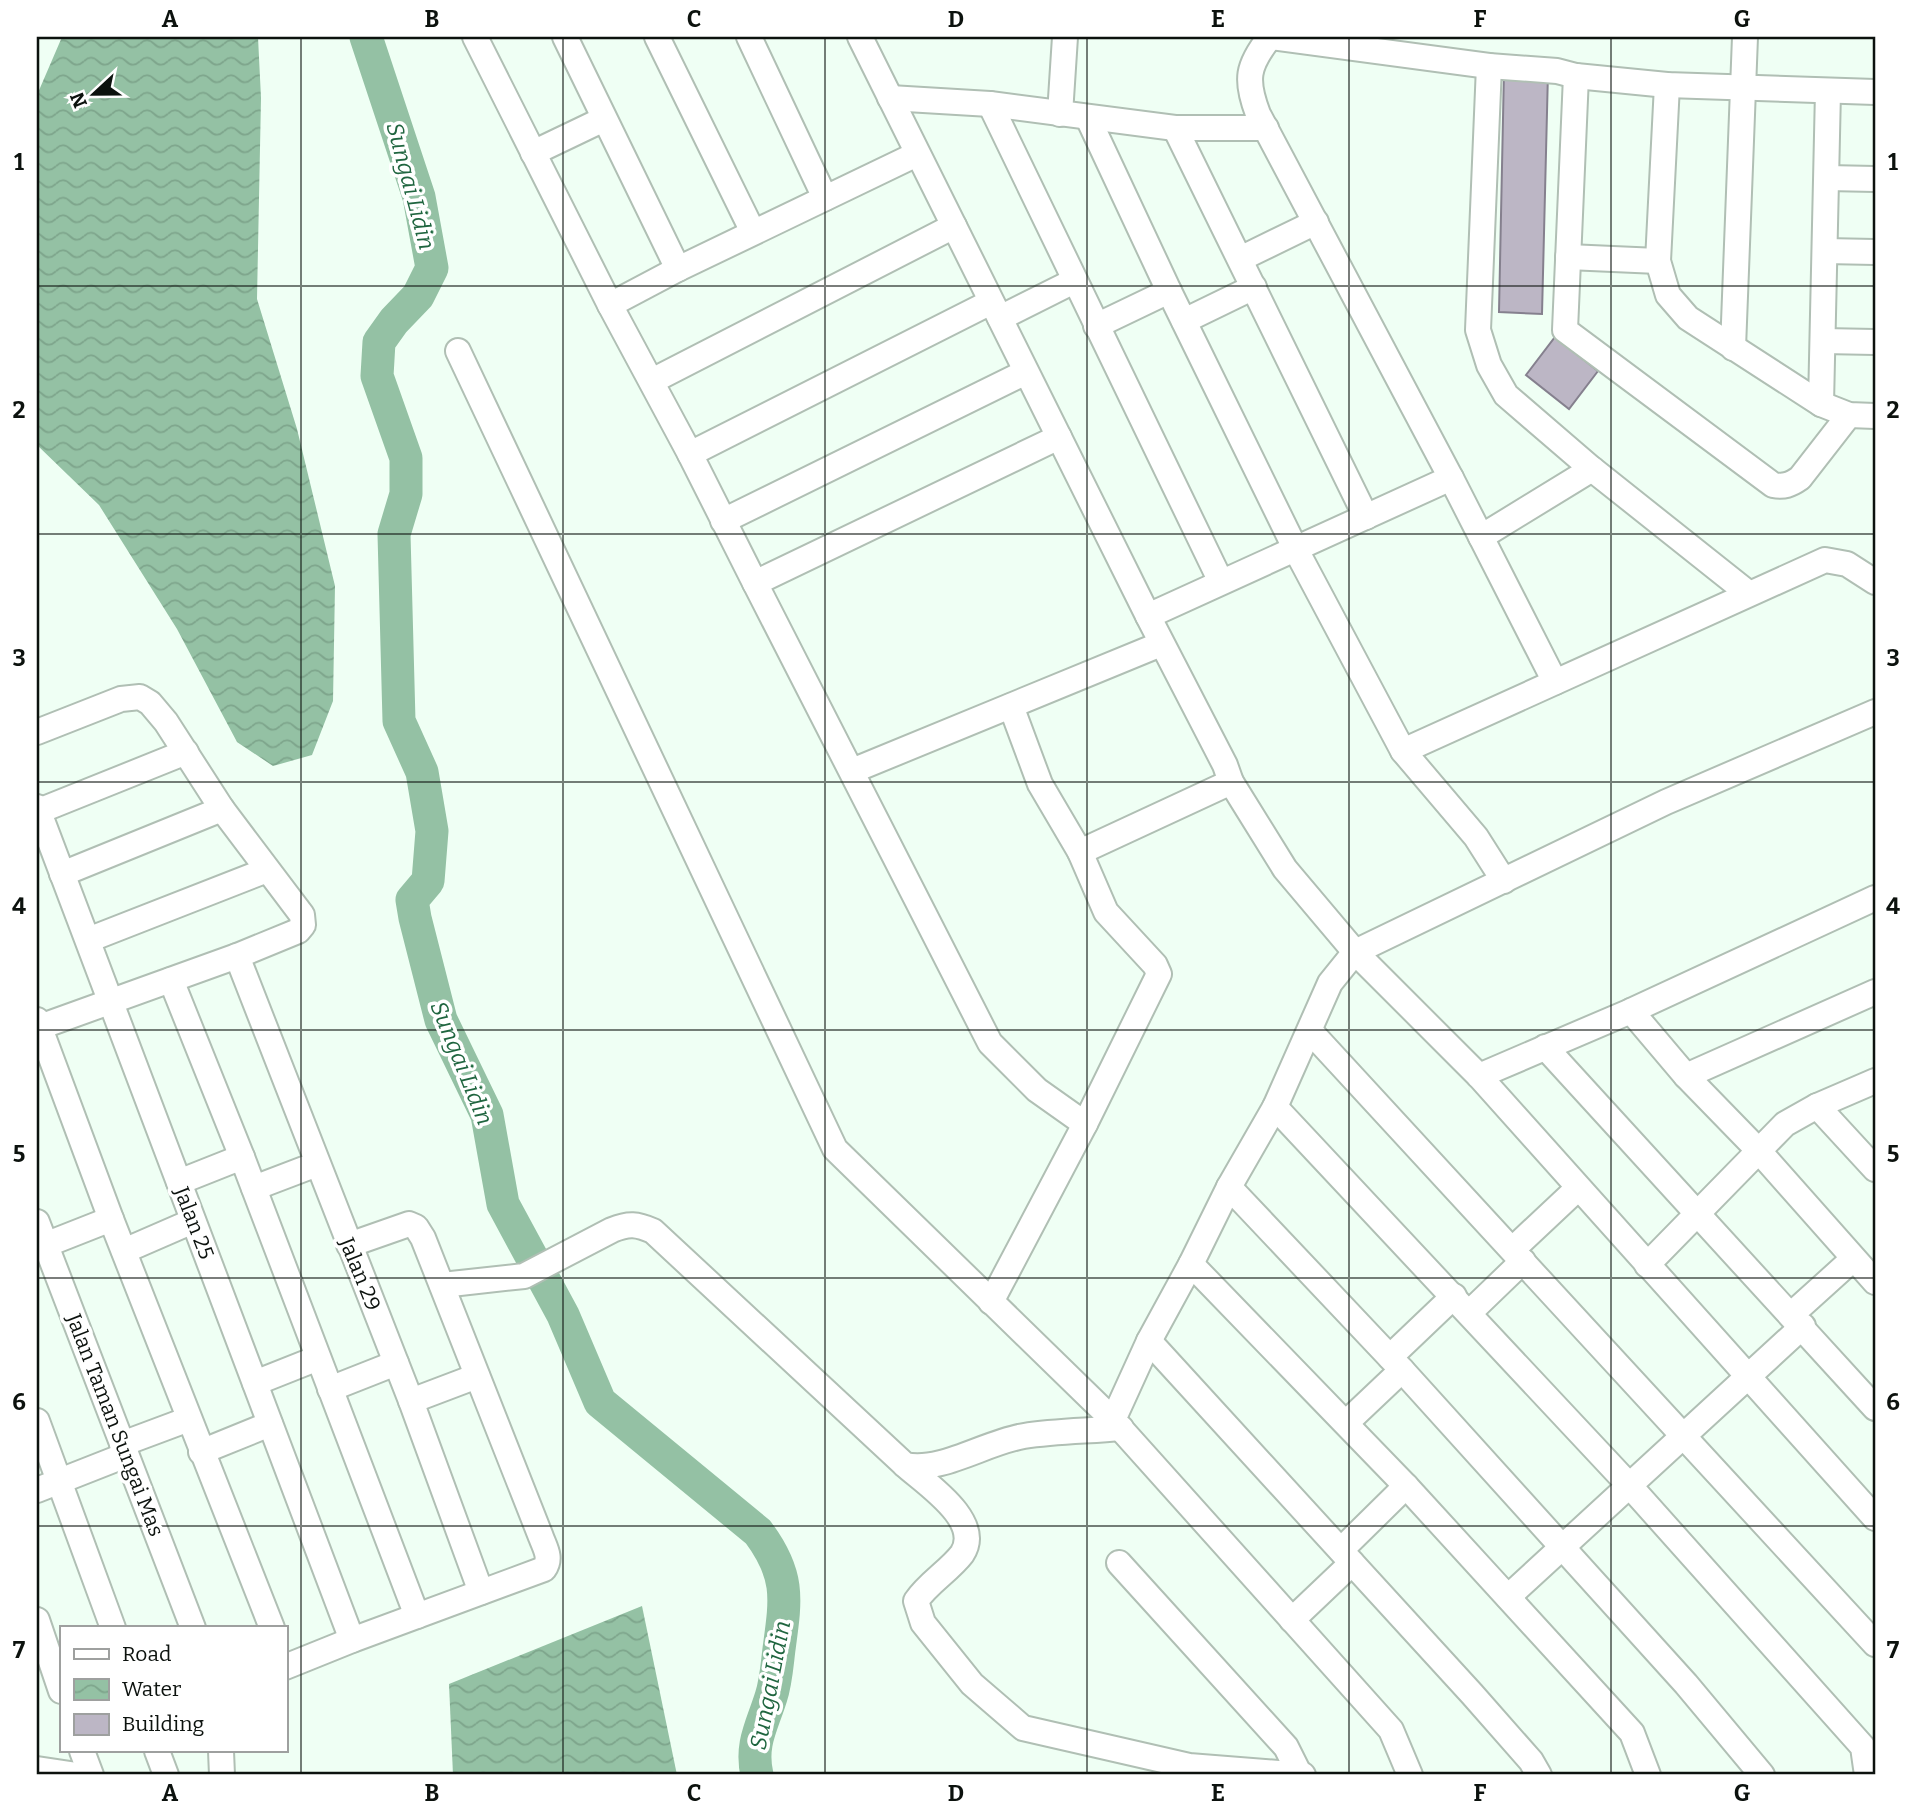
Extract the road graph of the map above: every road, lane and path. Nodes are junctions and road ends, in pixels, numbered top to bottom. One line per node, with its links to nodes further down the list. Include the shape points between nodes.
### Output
1 (475, 37): 22 (street)
2 (565, 37): 19 (street)
3 (657, 37): 29 (street)
4 (749, 37): 26 (street)
5 (860, 37): 15 (street)
6 (1065, 37): 17 (street)
7 (1271, 37): 9 (street); 21 (street, via 1255,55 1248,76 1250,93)
8 (1745, 37): 12 (street)
9 (1489, 66): 10 (street); 54 (street, via 1478,330 1489,365 1506,396)
10 (1576, 76): 11 (street); 32 (street)
11 (1667, 85): 12 (street); 34 (street)
12 (1744, 88): 13 (street); 45 (street)
13 (1828, 91): 14 (street); 24 (street)
14 (1875, 92)
15 (890, 98): 16 (street); 23 (street)
16 (990, 104): 17 (street); 36 (street)
17 (1060, 114): 18 (street)
18 (1088, 118): 20 (street); 38 (street)
19 (604, 119): 22 (street); 35 (street)
20 (1175, 128): 21 (street); 33 (street)
21 (1266, 128): 27 (street)
22 (533, 153): 39 (street)
23 (917, 154): 26 (street); 28 (street)
24 (1827, 178): 25 (street); 30 (street)
25 (1875, 179)
26 (825, 198): 29 (street)
27 (1316, 222): 33 (street); 55 (street)
28 (954, 226): 40 (street); 48 (street)
29 (753, 232): 35 (street)
30 (1825, 251): 31 (street); 43 (street)
31 (1875, 252)
32 (1569, 257): 34 (street); 50 (street, via 1565,330 1773,485 1781,487 1800,478)
33 (1240, 259): 37 (street)
34 (1658, 261): 45 (street, via 1668,295 1688,318)
35 (678, 269): 39 (street)
36 (1074, 281): 40 (street); 42 (street)
37 (1254, 287): 41 (street); 56 (street)
38 (1169, 291): 41 (street); 42 (street)
39 (610, 305): 48 (street)
40 (995, 310): 47 (street); 53 (street)
41 (1184, 321): 59 (street)
42 (1096, 326): 60 (street)
43 (1823, 341): 44 (street); 49 (street)
44 (1875, 342)
45 (1733, 348): 49 (street)
46 (458, 351): 117 (street, via 835,1149)
47 (1026, 372): 52 (street); 57 (street)
48 (652, 381): 53 (street)
49 (1821, 404): 50 (street)
50 (1849, 415): 51 (street)
51 (1875, 416)
52 (1059, 437): 62 (street); 64 (street)
53 (690, 454): 57 (street)
54 (1591, 469): 58 (street); 63 (street)
55 (1451, 478): 56 (street); 58 (street)
56 (1366, 517): 59 (street)
57 (723, 521): 62 (street)
58 (1481, 537): 66 (street)
59 (1295, 548): 60 (street); 70 (street)
60 (1221, 582): 64 (street)
61 (1875, 582): 63 (street, via 1847,564 1825,560)
62 (755, 583): 72 (street)
63 (1748, 593): 66 (street)
64 (1148, 616): 65 (street)
65 (1161, 644): 67 (street); 73 (street)
66 (1555, 682): 70 (street)
67 (1011, 706): 72 (street); 76 (street, via 1040,784)
68 (1875, 712): 79 (street, via 1666,802)
69 (37, 733): 71 (street, via 121,699 140,697 150,703)
70 (1403, 751): 79 (street, via 1476,837)
71 (186, 752): 74 (street); 75 (street)
72 (852, 771): 96 (street, via 990,1043 1037,1090)
73 (1231, 782): 76 (street); 82 (street, via 1285,869)
74 (38, 809): 78 (street, Jalan 25)
75 (222, 809): 77 (street); 78 (street)
76 (1080, 852): 96 (street, via 1106,912 1159,974)
77 (267, 870): 81 (street); 83 (street, via 302,915 303,925 298,932)
78 (62, 874): 81 (street, Jalan 25)
79 (1504, 881): 82 (street)
80 (1875, 898): 87 (street)
81 (88, 940): 86 (street, Jalan 25)
82 (1355, 953): 89 (street, via 1330,983); 91 (street)
83 (237, 956): 84 (street); 99 (street, Jalan 29)
84 (171, 979): 86 (street); 98 (street)
85 (1875, 992): 92 (street)
86 (110, 1001): 88 (street); 101 (street, Jalan 25)
87 (1630, 1011): 90 (street); 92 (street)
88 (38, 1025): 106 (street)
89 (1310, 1031): 95 (street); 111 (street)
90 (1545, 1046): 91 (street); 105 (street)
91 (1479, 1076): 104 (street)
92 (1686, 1076): 97 (street)
93 (1875, 1081): 94 (street)
94 (1817, 1105): 97 (street, via 1785,1124); 100 (street)
95 (1275, 1107): 102 (street); 118 (street)
96 (1085, 1124): 117 (street)
97 (1758, 1150): 105 (street); 112 (street)
98 (242, 1157): 101 (street); 103 (street)
99 (317, 1164): 103 (street); 109 (street, Jalan 29)
100 (1875, 1169)
101 (179, 1182): 107 (street, Jalan 25)
102 (1229, 1187): 113 (street); 123 (street)
103 (254, 1188): 121 (street)
104 (1577, 1189): 111 (street); 114 (street)
105 (1698, 1215): 114 (street); 119 (street)
106 (111, 1219): 108 (street); 110 (street)
107 (193, 1221): 110 (street); 126 (street, Jalan 25)
108 (41, 1234): 136 (street, Jalan Taman Sungai Mas)
109 (349, 1245): 116 (street, via 409,1224 416,1227); 122 (street, Jalan 29)
110 (124, 1251): 130 (street)
111 (1518, 1255): 118 (street); 135 (street)
112 (1853, 1259): 115 (street); 119 (street)
113 (1192, 1264): 120 (street); 132 (street)
114 (1647, 1265): 125 (street)
115 (1875, 1282)
116 (442, 1285): 124 (street); 138 (street, via 524,1276 597,1237 637,1224 653,1231)
117 (991, 1302): 134 (street)
118 (1462, 1305): 123 (street); 140 (street)
119 (1797, 1320): 125 (street); 129 (street)
120 (1149, 1341): 134 (street); 145 (street)
121 (318, 1358): 126 (street); 127 (street)
122 (396, 1363): 127 (street); 128 (street, Jalan 29)
123 (1396, 1363): 132 (street); 144 (street)
124 (477, 1376): 128 (street); 147 (street, via 549,1557 544,1569)
125 (1746, 1377): 135 (street); 143 (street)
126 (256, 1383): 133 (street, Jalan 25)
127 (330, 1390): 149 (street)
128 (411, 1401): 147 (street, Jalan 29)
129 (1875, 1408)
130 (189, 1419): 136 (street); 137 (street)
131 (37, 1421): 139 (street)
132 (1346, 1423): 141 (street)
133 (270, 1424): 137 (street); 155 (street, Jalan 25)
134 (1117, 1424): 138 (street, via 1024,1436 930,1466); 151 (street)
135 (1683, 1436): 140 (street); 156 (street)
136 (124, 1449): 139 (street); 153 (street, Jalan Taman Sungai Mas)
137 (201, 1452): 154 (street)
138 (905, 1465): 164 (street, via 954,1508 965,1526 963,1552 916,1601 923,1623 972,1684 1023,1728)
139 (60, 1480): 142 (street); 152 (street)
140 (1629, 1485): 144 (street); 159 (street)
141 (1406, 1486): 145 (street); 148 (street)
142 (37, 1490)
143 (1875, 1518)
144 (1562, 1547): 148 (street); 173 (street)
145 (1346, 1557): 151 (street); 171 (street, via 1472,1694)
146 (1119, 1563): 169 (street, via 1286,1747)
147 (481, 1592): 149 (street)
148 (1508, 1597): 172 (street, via 1632,1733)
149 (417, 1616): 155 (street)
150 (37, 1620): 158 (street)
151 (1292, 1620): 170 (street, via 1391,1730)
152 (112, 1626)
153 (191, 1626)
154 (271, 1626)
155 (352, 1640): 157 (street)
156 (1875, 1644)
157 (287, 1666)
158 (60, 1688)
159 (1869, 1741): 174 (street)
160 (82, 1752): 166 (street)
161 (157, 1752): 167 (street)
162 (221, 1752): 168 (street)
163 (37, 1769): 165 (street)
164 (1188, 1770): 169 (street)
165 (77, 1775)
166 (91, 1775)
167 (166, 1775)
168 (222, 1775)
169 (1302, 1775)
170 (1410, 1775)
171 (1539, 1775)
172 (1648, 1775)
173 (1762, 1775)
174 (1867, 1775)

